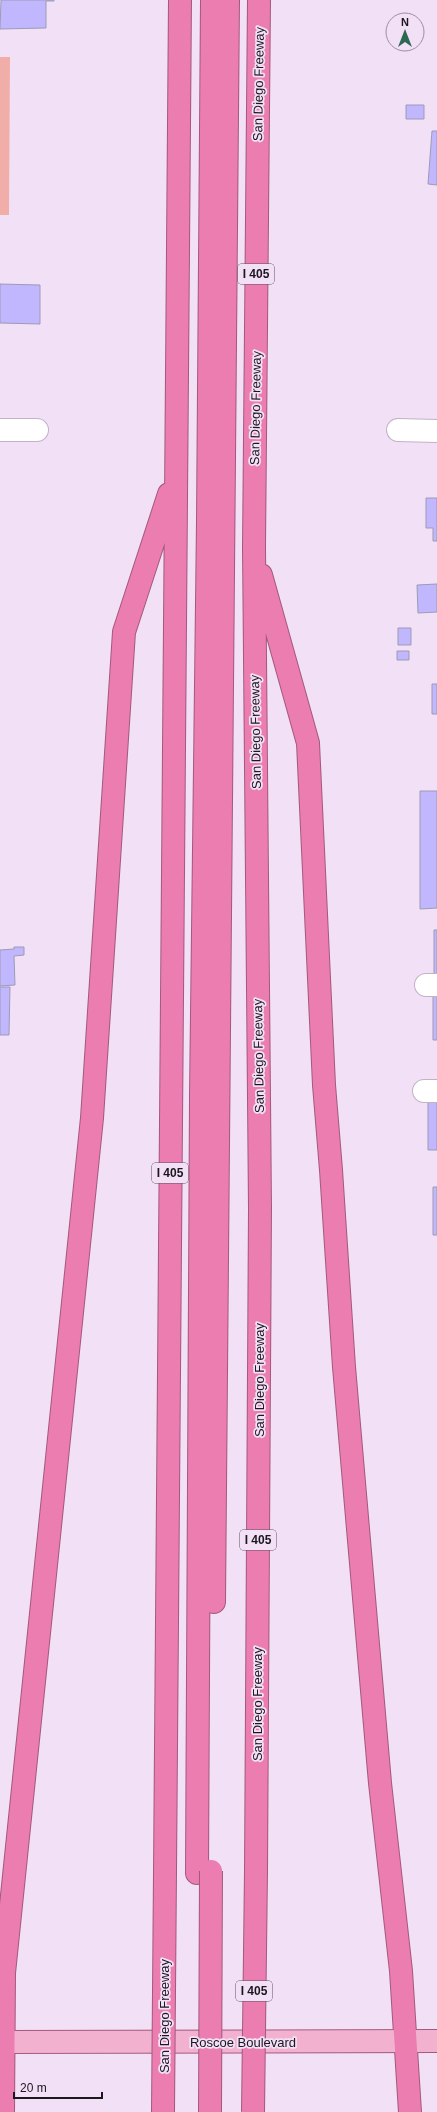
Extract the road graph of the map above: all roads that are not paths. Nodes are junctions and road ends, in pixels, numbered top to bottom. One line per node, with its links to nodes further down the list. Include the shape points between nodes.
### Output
1 (180, 0): 9 (highway, San Diego Freeway / I 405)
2 (212, 0): 11 (highway, via 201,1104)
3 (228, 0): 11 (highway, via 216,1434)
4 (259, 0): 10 (highway, San Diego Freeway / I 405)
5 (0, 430): 6 (street)
6 (37, 430)
7 (398, 430): 8 (street)
8 (437, 431)
9 (176, 474): 13 (highway, via 124,632 92,1118 4,1973); 16 (highway, San Diego Freeway / I 405, bridge)
10 (254, 547): 14 (highway, via 308,742 323,1077 332,1170 344,1366 380,1784); 19 (highway, San Diego Freeway / I 405, bridge, via 260,1208)
11 (204, 1872): 17 (highway); 18 (highway, bridge)
12 (437, 2041): 14 (main road, Roscoe Boulevard)
13 (2, 2042): 14 (main road, Roscoe Boulevard); 15 (highway)
14 (407, 2042): 20 (highway)
15 (3, 2112)
16 (163, 2112)
17 (194, 2112)
18 (210, 2112)
19 (253, 2112)
20 (410, 2112)

